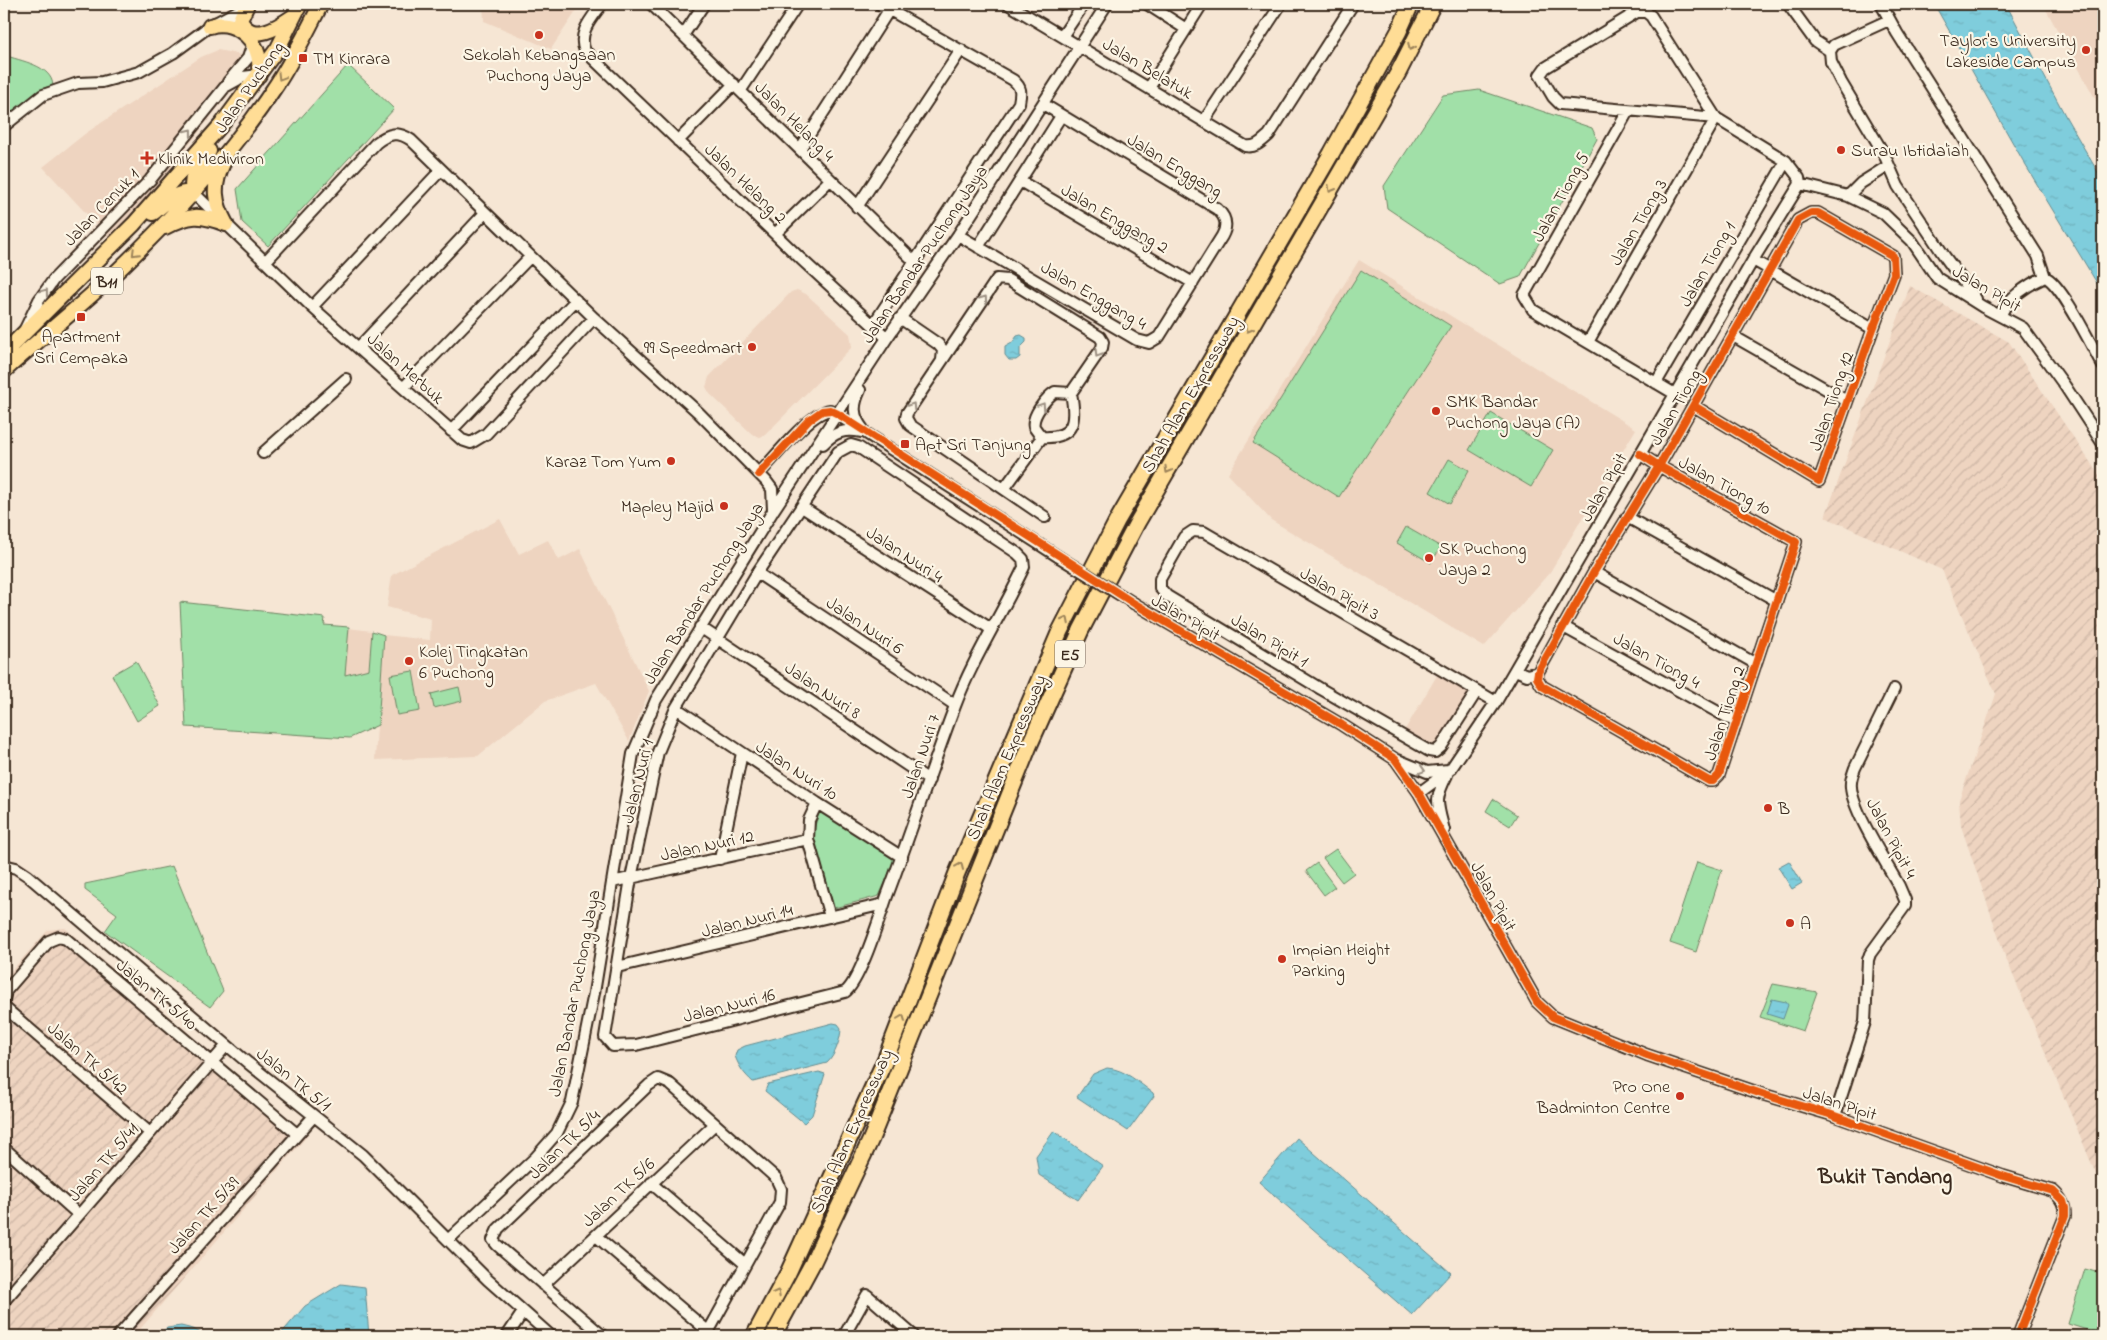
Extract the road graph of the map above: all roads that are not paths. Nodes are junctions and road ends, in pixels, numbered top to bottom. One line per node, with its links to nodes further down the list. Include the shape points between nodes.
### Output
1 (321, 4): 41 (main road, Jalan Puchong / B11, one-way to 41, via 276,85)
2 (602, 4): 42 (street, Jalan Helang 2, via 583,33 585,51)
3 (651, 4): 24 (street, Jalan Helang 4)
4 (704, 4): 24 (street)
5 (798, 4): 32 (street)
6 (878, 4): 20 (street)
7 (1008, 4): 25 (street, Jalan Belatuk)
8 (1084, 4): 25 (street)
9 (1108, 4): 27 (street, Jalan Bandar Puchong Jaya)
10 (1147, 4): 23 (street)
11 (1202, 4): 23 (street)
12 (1281, 4): 38 (street)
13 (1353, 4): 38 (street, Jalan Belatuk, via 1270,135 1258,145 1245,146)
14 (1411, 4): 170 (highway, Shah Alam Expressway / E5, one-way to 14, via 788,1274 886,1058 957,873 1060,631 1117,521 1331,154)
15 (1433, 4): 171 (highway, Shah Alam Expressway / E5, one-way to 171, via 1398,73 1137,523 1081,630 1029,746 871,1139 812,1264)
16 (1788, 4): 29 (street, via 1815,41)
17 (1881, 4): 21 (street)
18 (248, 5): 19 (main road, via 240,20 243,27 251,32 266,32); 22 (street)
19 (298, 10): 30 (main road, Jalan Puchong / B11)
20 (889, 10): 28 (street); 43 (street)
21 (1890, 20): 29 (street, via 1834,45); 66 (street, via 2038,256)
22 (210, 26): 26 (main road, via 231,26); 40 (street, via 139,72 102,82 78,83 43,95)
23 (1186, 29): 33 (street)
24 (684, 34): 32 (street, Jalan Helang 4)
25 (1063, 36): 27 (street, Jalan Belatuk)
26 (253, 43): 30 (main road, via 259,56); 31 (street, via 248,58)
27 (1080, 45): 33 (street, Jalan Belatuk); 34 (street, Jalan Bandar Puchong Jaya)
28 (961, 50): 52 (street); 64 (street, via 1013,80 1022,91 1019,103)
29 (1830, 51): 45 (street, via 1831,62 1841,82)
30 (259, 75): 31 (street, Jalan Cenuk 1, via 243,77); 39 (main road, Jalan Puchong / B11)
31 (225, 87): 76 (street, Jalan Cenuk 1, one-way to 31, via 39,300 54,279 150,180)
32 (738, 87): 42 (street); 43 (street, Jalan Helang 4)
33 (1149, 88): 38 (street, Jalan Belatuk)
34 (1043, 104): 36 (street, Jalan Enggang); 58 (street, Jalan Bandar Puchong Jaya)
35 (1628, 111): 37 (street); 37 (street, via 1560,104 1540,74 1637,12 1646,12); 80 (street, Jalan Tiong 5, via 1524,295 1532,310)
36 (1061, 116): 48 (street); 67 (street, Jalan Enggang, via 1225,218 1225,230)
37 (1716, 118): 44 (street); 80 (street, Jalan Tiong 3)
38 (1204, 121)
39 (222, 124): 50 (main road, via 216,141 193,173); 54 (main road, Jalan Puchong / B11)
40 (4, 126)
41 (240, 135): 50 (main road, Jalan Puchong / B11); 55 (main road, via 222,164 215,186 215,199)
42 (678, 140): 57 (street, Jalan Helang 2)
43 (800, 150): 47 (street, Jalan Helang 4)
44 (1786, 161): 49 (street); 89 (street, Jalan Tiong 1)
45 (1888, 166): 51 (street, via 1861,183); 70 (street, via 1945,257)
46 (441, 170): 53 (street); 63 (street, via 411,140 400,134 391,134 376,142); 69 (street)
47 (830, 180): 52 (street, Jalan Helang 4); 57 (street)
48 (1020, 181): 59 (street); 67 (street, Jalan Enggang 2)
49 (1800, 184): 51 (street, Jalan Pipit); 62 (street, Jalan Pipit)
50 (193, 192): 54 (main road, via 173,197); 55 (street, Jalan Merbuk); 56 (main road, Jalan Puchong / B11)
51 (1848, 196): 70 (street, Jalan Pipit, via 1883,213 1912,241 1937,278)
52 (857, 206): 64 (street, Jalan Helang 4)
53 (485, 212): 61 (street); 82 (street)
54 (134, 224): 76 (main road, Jalan Puchong / B11)
55 (226, 224): 56 (main road, via 195,216 174,222); 63 (street, Jalan Merbuk)
56 (157, 232): 87 (main road, Jalan Puchong / B11, one-way to 87, via 98,289)
57 (775, 234): 74 (street, Jalan Helang 2)
58 (958, 235): 59 (street, Jalan Enggang 4); 73 (street, Jalan Bandar Puchong Jaya)
59 (978, 247): 67 (street, Jalan Enggang 4, via 1143,342 1149,343 1159,337)
60 (1887, 252): 65 (street, Jalan Tiong, via 1818,213 1811,213 1798,220); 75 (street, Jalan Tiong 12, via 1892,256 1894,274)
61 (530, 257): 68 (street); 90 (street)
62 (1753, 260): 65 (street); 92 (street, Jalan Pipit)
63 (265, 262): 69 (street, Jalan Merbuk)
64 (915, 262): 74 (street)
65 (1771, 270): 75 (street); 77 (street, Jalan Tiong)
66 (2045, 277): 71 (street, via 2010,300); 86 (street, via 2052,280 2073,312)
67 (1193, 283)
68 (576, 300): 72 (street); 96 (street)
69 (312, 307): 82 (street, Jalan Merbuk)
70 (1983, 307): 71 (street, Jalan Pipit)
71 (2001, 315): 99 (street, Jalan Pipit, via 2023,328)
72 (594, 318): 96 (street, Jalan Merbuk, via 481,439 466,442); 104 (street, via 698,412)
73 (900, 318): 78 (street, Jalan Bandar Puchong Jaya); 81 (street)
74 (873, 325): 78 (street, Jalan Helang 2)
75 (1873, 329): 93 (street, Jalan Tiong 12)
76 (23, 335): 84 (main road, Jalan Puchong / B11)
77 (1733, 336): 93 (street); 94 (street, Jalan Tiong)
78 (887, 338): 83 (street, Jalan Bandar Puchong Jaya)
79 (956, 339): 81 (street); 85 (street); 91 (street, one-way to 91, via 997,279 1008,280 1103,342)
80 (1588, 342): 89 (street)
81 (938, 344): 85 (street, via 943,350)
82 (359, 347): 90 (street, Jalan Merbuk)
83 (880, 347): 95 (street, Jalan Bandar Puchong Jaya); 97 (street, Jalan Pipit, via 854,403 857,421)
84 (4, 353)
85 (942, 360): 105 (street, one-way to 85, via 910,425 906,418)
86 (2103, 366)
87 (4, 371)
88 (346, 379): 100 (street)
89 (1656, 383): 92 (street)
90 (404, 387): 96 (street, Jalan Merbuk)
91 (1071, 393): 98 (street, via 1075,416 1070,428 1054,438); 98 (street, one-way to 91, via 1034,427 1034,420 1044,402 1055,392)
92 (1675, 394): 101 (street, Jalan Pipit)
93 (1848, 401): 94 (street, Jalan Tiong 12, via 1819,481)
94 (1694, 406): 103 (street, Jalan Tiong)
95 (838, 414): 97 (street, Jalan Pipit); 102 (street, Jalan Bandar Puchong Jaya); 104 (street, via 830,410 815,415)
96 (451, 431)
97 (867, 433): 102 (street, via 842,430); 130 (street, Jalan Pipit, bridge, via 1135,604)
98 (1042, 437): 105 (street)
99 (2103, 444)
100 (263, 453)
101 (1640, 454): 103 (street, Jalan Tiong 10); 121 (street, Jalan Pipit)
102 (810, 457): 107 (street, Jalan Bandar Puchong Jaya)
103 (1659, 466): 109 (street, Jalan Tiong); 110 (street, Jalan Tiong 10)
104 (759, 474): 107 (street, via 772,489)
105 (1004, 489): 108 (street)
106 (802, 507): 111 (street, Jalan Nuri 1, via 838,452 851,445); 114 (street, Jalan Nuri 1); 118 (street, Jalan Nuri 4)
107 (773, 511): 117 (street, Jalan Bandar Puchong Jaya)
108 (1045, 517)
109 (1627, 517): 113 (street, Jalan Tiong); 115 (street)
110 (1796, 542): 115 (street, Jalan Tiong 2)
111 (1017, 553): 118 (street, Jalan Nuri 7, via 1023,559 1024,567)
112 (1174, 554): 124 (street, Jalan Pipit 3, via 1184,537 1193,531 1204,532); 124 (street, Jalan Pipit 1, via 1160,579 1160,588 1167,596 1430,751 1438,750)
113 (1594, 572): 116 (street, Jalan Tiong); 120 (street)
114 (757, 573): 119 (street, Jalan Nuri 1); 126 (street, Jalan Nuri 6)
115 (1777, 601): 120 (street, Jalan Tiong 2)
116 (1562, 626): 122 (street, Jalan Tiong); 128 (street, Jalan Tiong 4)
117 (700, 627): 119 (street, Jalan Nuri 8); 141 (street, Jalan Bandar Puchong Jaya, via 656,700 633,754)
118 (991, 629): 126 (street, Jalan Nuri 7)
119 (718, 639): 127 (street, Jalan Nuri 1); 132 (street, Jalan Nuri 8)
120 (1756, 664): 128 (street, Jalan Tiong 2)
121 (1515, 670): 122 (street); 125 (street, Jalan Pipit)
122 (1537, 675): 128 (street, Jalan Tiong 2, via 1542,686 1709,781 1719,775)
123 (1894, 689): 152 (street, Jalan Pipit 4, via 1855,768 1851,787 1856,808 1899,886 1905,906 1870,954 1865,1022)
124 (1477, 691): 125 (street, Jalan Pipit 3)
125 (1496, 702): 131 (street, Jalan Pipit)
126 (955, 705): 132 (street, Jalan Nuri 7)
127 (676, 708): 129 (street, Jalan Nuri 10); 140 (street, Jalan Nuri 1, via 658,752)
128 (1736, 722)
129 (742, 753): 134 (street, Jalan Nuri 10); 138 (street)
130 (1395, 759): 131 (street, one-way to 131, via 1427,772); 133 (street, Jalan Pipit)
131 (1450, 770): 133 (street, Jalan Pipit); 136 (street, via 1438,795)
132 (929, 780): 137 (street, Jalan Nuri 7)
133 (1419, 793): 136 (street, Jalan Pipit)
134 (817, 803): 135 (street, via 809,820); 137 (street, Jalan Nuri 10)
135 (808, 839): 138 (street, Jalan Nuri 12); 143 (street)
136 (1447, 843): 152 (street, Jalan Pipit, via 1537,1002 1553,1017 1647,1055)
137 (902, 857): 142 (street, Jalan Nuri 7)
138 (720, 859): 140 (street, Jalan Nuri 12)
139 (4, 865): 149 (street, Jalan TK 5/1, via 28,876)
140 (631, 878): 141 (street, Jalan Nuri 12); 144 (street, Jalan Nuri 1)
141 (612, 882): 160 (street, Jalan Bandar Puchong Jaya, via 572,1102 557,1132 535,1158)
142 (884, 904): 143 (street, Jalan Nuri 14); 145 (street, Jalan Nuri 7)
143 (830, 917): 144 (street, Jalan Nuri 14)
144 (617, 967): 148 (street, Jalan Nuri 1)
145 (856, 977): 148 (street, Jalan Nuri 16, via 845,992 636,1046 613,1046)
146 (4, 999): 150 (street, Jalan TK 5/40, via 6,991 49,941 66,938)
147 (4, 1007): 154 (street, Jalan TK 5/42)
148 (605, 1037)
149 (227, 1045): 150 (street, Jalan TK 5/41); 151 (street, Jalan TK 5/1)
150 (212, 1062): 154 (street, Jalan TK 5/41); 155 (street, Jalan TK 5/40)
151 (314, 1116): 155 (street, Jalan TK 5/39); 160 (street, Jalan TK 5/1, via 363,1155)
152 (1835, 1116): 174 (street, Jalan Pipit, via 2053,1192 2062,1201 2065,1208 2063,1224)
153 (715, 1124): 157 (street, Jalan TK 5/6); 161 (street, via 776,1178 781,1189 780,1202); 162 (street, Jalan TK 5/4, via 670,1084 658,1079 649,1085 494,1234 493,1240 497,1245)
154 (150, 1133): 158 (street, Jalan TK 5/41)
155 (297, 1134): 166 (street, Jalan TK 5/39)
156 (4, 1148): 158 (street)
157 (652, 1183): 159 (street, Jalan TK 5/6); 161 (street)
158 (78, 1215): 163 (street, Jalan TK 5/41)
159 (596, 1236): 162 (street, Jalan TK 5/6); 165 (street)
160 (448, 1240): 164 (street, Jalan TK 5/1)
161 (745, 1264): 165 (street)
162 (543, 1285): 169 (street)
163 (5, 1296)
164 (523, 1312): 167 (street); 168 (street, Jalan TK 5/1)
165 (707, 1334)
166 (118, 1336)
167 (507, 1336)
168 (551, 1336)
169 (603, 1336)
170 (754, 1336)
171 (773, 1336)
172 (844, 1336): 173 (street, via 867,1295)
173 (914, 1336)
174 (2018, 1336)

